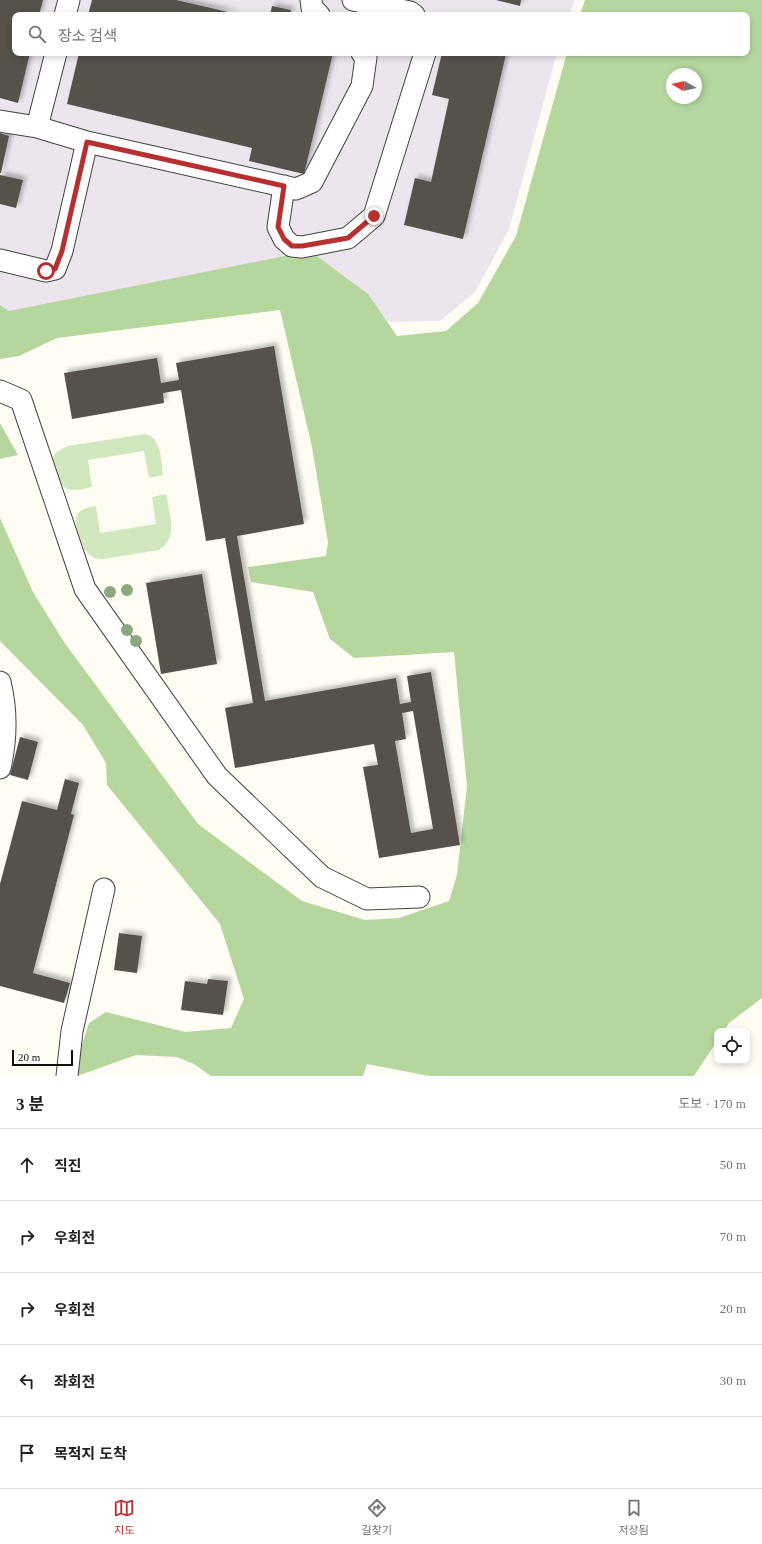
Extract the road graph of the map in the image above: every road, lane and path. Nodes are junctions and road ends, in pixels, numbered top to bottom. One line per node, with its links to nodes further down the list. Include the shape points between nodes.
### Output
1 (69, 0): 4 (street)
2 (311, 0): 5 (street, via 312,8)
3 (352, 0): 6 (street)
4 (66, 12)
5 (316, 12)
6 (410, 12)
7 (55, 56): 11 (street)
8 (365, 56): 13 (street, via 362,86 312,182 296,189)
9 (424, 56): 13 (street, via 374,216 348,238 292,246 284,239 278,227)
10 (0, 121): 11 (street)
11 (37, 127): 12 (street)
12 (87, 142): 13 (street); 14 (street, via 62,251 55,269 46,271)
13 (284, 186)
14 (0, 260)
15 (0, 391): 19 (street, via 21,400 85,589 217,776 322,877 367,899)
16 (0, 682): 17 (street, via 5,732)
17 (0, 768)
18 (104, 889): 20 (street, via 72,1031)
19 (419, 897)
20 (67, 1076)

